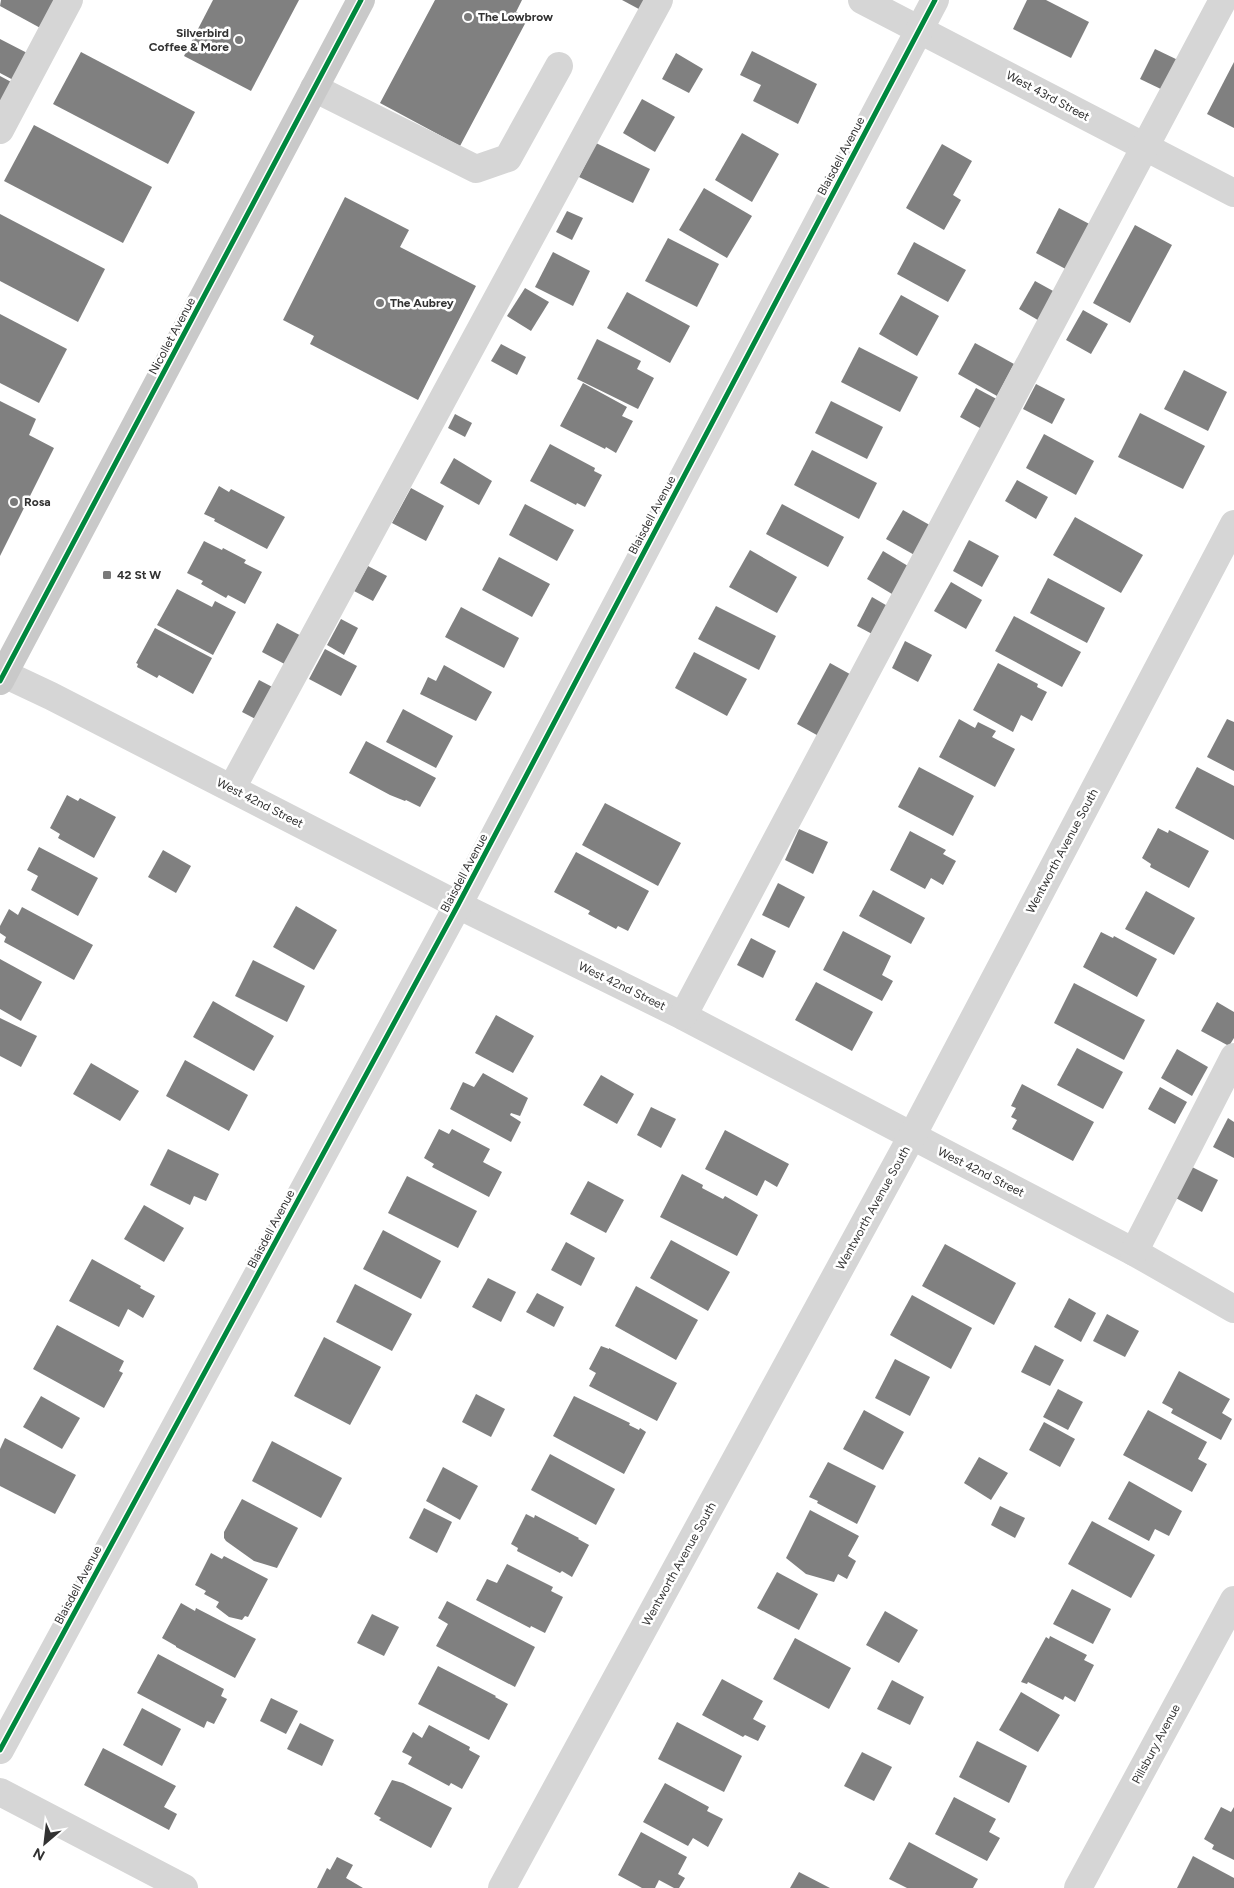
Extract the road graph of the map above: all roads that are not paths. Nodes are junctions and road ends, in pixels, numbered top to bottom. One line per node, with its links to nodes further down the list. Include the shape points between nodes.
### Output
1 (69, 0): 10 (street)
2 (361, 0): 9 (main road, Nicollet Avenue)
3 (659, 0): 15 (street)
4 (862, 0): 7 (street, West 43rd Street)
5 (935, 0): 7 (street, Blaisdell Avenue)
6 (1223, 0): 11 (street)
7 (919, 29): 11 (street, West 43rd Street); 16 (street, Blaisdell Avenue)
8 (559, 66): 9 (street, via 508,158 476,169)
9 (314, 88): 14 (main road, Nicollet Avenue)
10 (0, 130)
11 (1145, 147): 12 (street, West 43rd Street); 17 (street)
12 (1234, 193)
13 (1234, 524): 19 (street, Wentworth Avenue South)
14 (1, 676): 15 (street, West 42nd Street, via 51,696)
15 (232, 788): 16 (street, West 42nd Street)
16 (458, 905): 17 (street, West 42nd Street); 23 (street, Blaisdell Avenue)
17 (683, 1016): 19 (street, West 42nd Street)
18 (1234, 1057): 20 (street)
19 (912, 1136): 20 (street, West 42nd Street); 26 (street, Wentworth Avenue South)
20 (1134, 1252): 21 (street, West 42nd Street)
21 (1234, 1309)
22 (1234, 1600): 27 (street, Pillsbury Avenue)
23 (0, 1750)
24 (0, 1792): 25 (street)
25 (184, 1888)
26 (502, 1888)
27 (1078, 1888)

